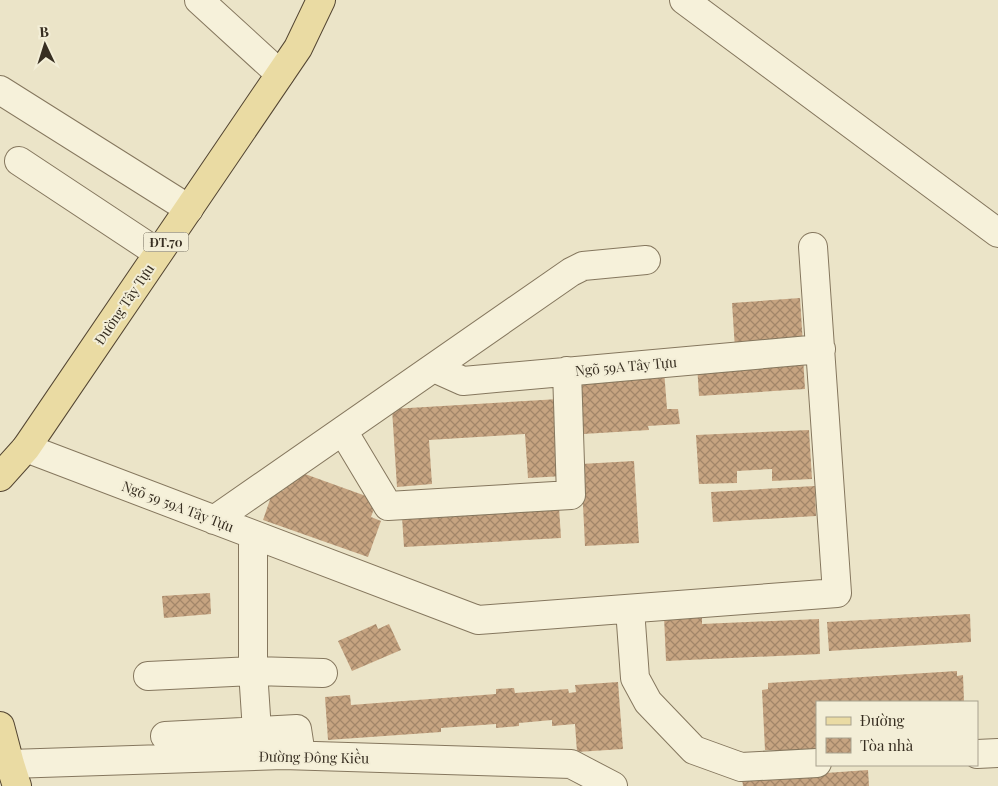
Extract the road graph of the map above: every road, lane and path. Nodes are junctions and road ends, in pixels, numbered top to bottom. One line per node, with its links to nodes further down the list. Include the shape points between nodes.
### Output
1 (199, 0): 4 (street)
2 (321, 0): 4 (main road, Đường Tây Tựu / ĐT.70, via 298,48)
3 (684, 0): 8 (street)
4 (280, 74): 7 (main road, Đường Tây Tựu / ĐT.70)
5 (0, 90): 7 (street)
6 (19, 161): 10 (street)
7 (189, 209): 10 (main road, Đường Tây Tựu / ĐT.70)
8 (998, 233)
9 (813, 247): 12 (street)
10 (158, 253): 16 (main road, Đường Tây Tựu / ĐT.70)
11 (646, 260): 13 (street, via 583,266 571,272)
12 (820, 349): 14 (street, Ngõ 59A Tây Tựu); 20 (street, Ngõ 59 59A Tây Tựu, via 837,593)
13 (434, 368): 14 (street, Ngõ 59A Tây Tựu, via 463,381); 15 (street)
14 (567, 371): 15 (street, via 571,495 388,506)
15 (343, 431): 18 (street)
16 (26, 448): 17 (main road, Đường Tây Tựu / ĐT.70); 18 (street, Ngõ 59 59A Tây Tựu)
17 (0, 477)
18 (214, 520): 19 (street, Ngõ 59 59A Tây Tựu)
19 (253, 535): 20 (street, Ngõ 59 59A Tây Tựu, via 478,620); 21 (street)
20 (630, 609): 30 (street, via 635,678 648,702 694,750 741,767)
21 (254, 671): 22 (street); 23 (street); 25 (street)
22 (323, 673)
23 (148, 676)
24 (0, 726): 31 (main road)
25 (257, 731): 26 (street); 29 (street, via 297,728)
26 (165, 736)
27 (998, 753): 28 (street)
28 (978, 754)
29 (301, 756): 31 (street, Đường Đông Kiều); 32 (street, Đường Đông Kiều, via 571,764)
30 (816, 763)
31 (13, 775)
32 (613, 786)

